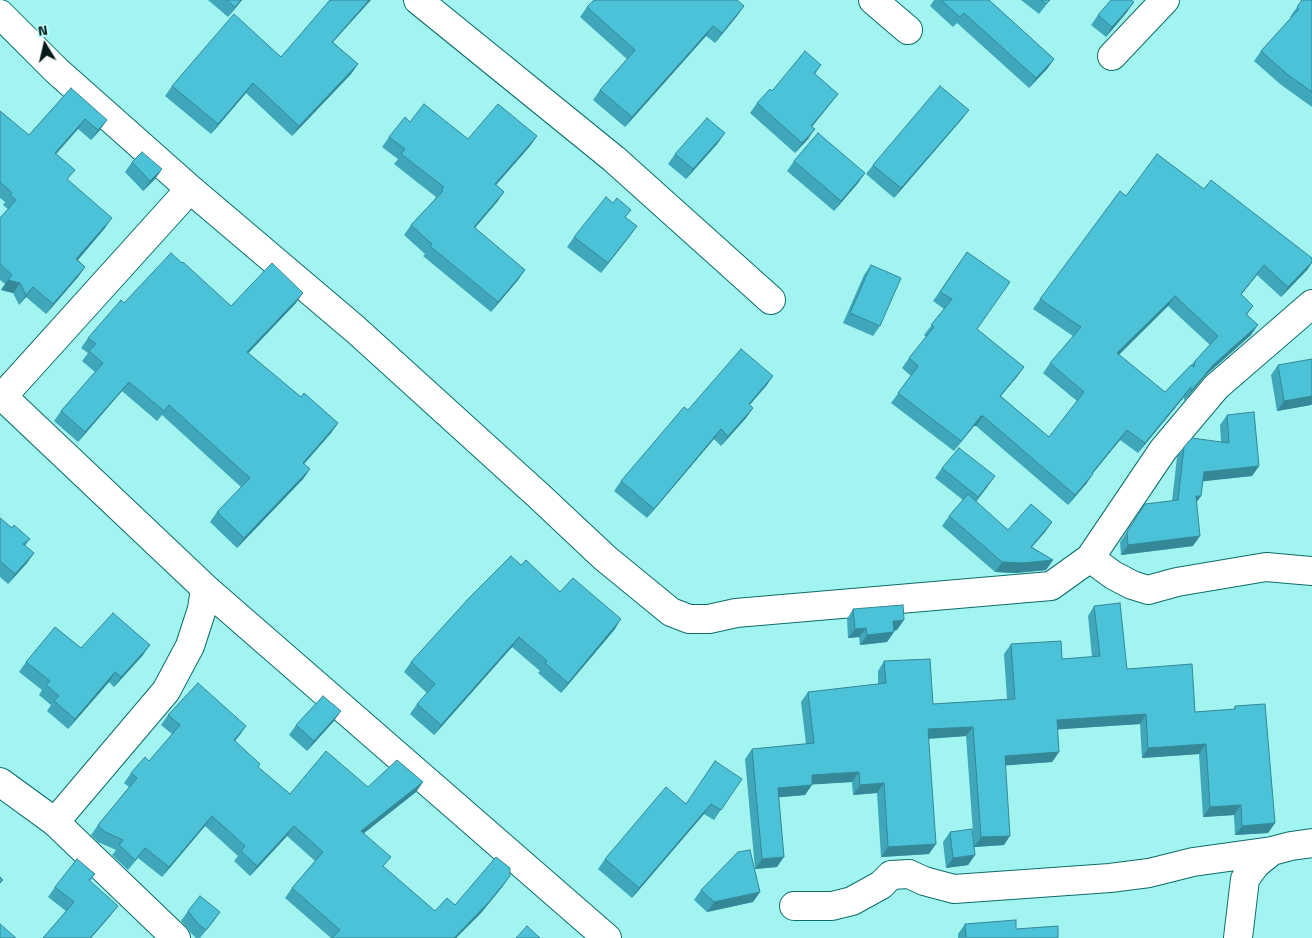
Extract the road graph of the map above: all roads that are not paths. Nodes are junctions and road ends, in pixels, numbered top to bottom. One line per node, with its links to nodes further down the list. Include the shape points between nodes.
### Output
1 (418, 0): 8 (street, via 614,159)
2 (873, 0): 5 (street)
3 (1164, 0): 6 (street)
4 (0, 14): 7 (street, via 57,71)
5 (908, 30)
6 (1112, 56)
7 (190, 189): 10 (street); 11 (street, via 355,329 605,558 670,612 689,619 709,620 736,613 1051,586)
8 (770, 300)
9 (1312, 304): 11 (street, via 1216,387 1163,450)
10 (2, 395): 13 (street)
11 (1090, 558): 12 (street, via 1132,585 1148,590 1266,567)
12 (1312, 571)
13 (205, 588): 15 (street, via 190,646 166,691); 20 (street)
14 (0, 782): 15 (street)
15 (54, 822): 19 (street)
16 (1312, 843): 17 (street)
17 (1272, 852): 18 (street, via 1193,862 1110,878 970,889 954,889 908,874 891,875 881,885 852,901 832,906); 21 (street, via 1245,878)
18 (794, 906)
19 (176, 938)
20 (608, 938)
21 (1238, 938)

